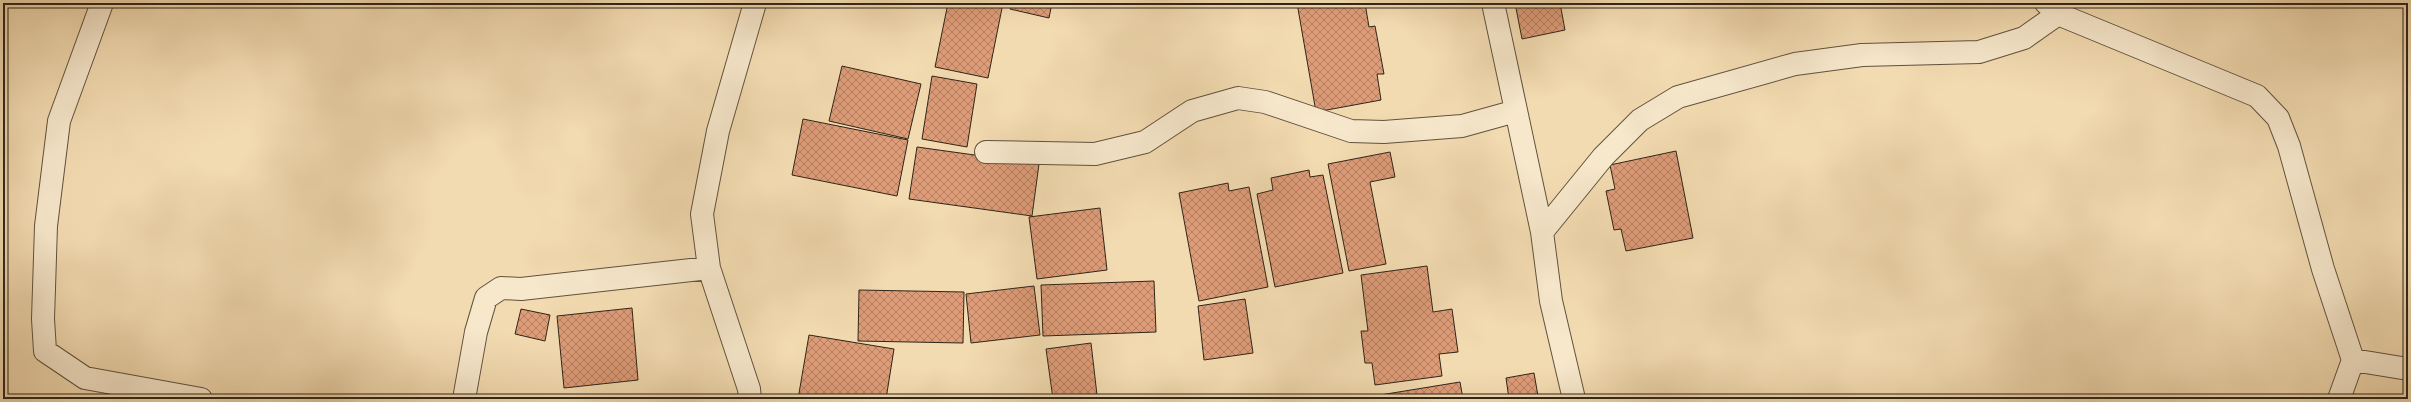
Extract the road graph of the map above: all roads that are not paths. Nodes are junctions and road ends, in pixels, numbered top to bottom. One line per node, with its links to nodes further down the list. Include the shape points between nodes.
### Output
1 (102, 3): 11 (street, via 59,121 46,226 43,319 46,351 85,378)
2 (755, 3): 8 (street, via 718,131 702,214)
3 (1493, 3): 5 (street)
4 (2052, 8): 7 (street, via 2024,38 1979,52 1862,55 1795,64 1678,97 1640,120 1603,158); 9 (street, via 2258,96 2278,118 2289,146 2323,269)
5 (1516, 111): 6 (street, via 1462,126 1351,132 1265,102 1238,98 1192,111 1145,142 1095,154); 7 (street)
6 (986, 152)
7 (1542, 232): 14 (street, via 1551,301)
8 (709, 268): 12 (street, via 521,289 501,288 486,298 476,332); 13 (street, via 749,389)
9 (2352, 360): 10 (street); 15 (street)
10 (2408, 370)
11 (201, 399)
12 (464, 399)
13 (750, 399)
14 (1574, 399)
15 (2339, 399)

